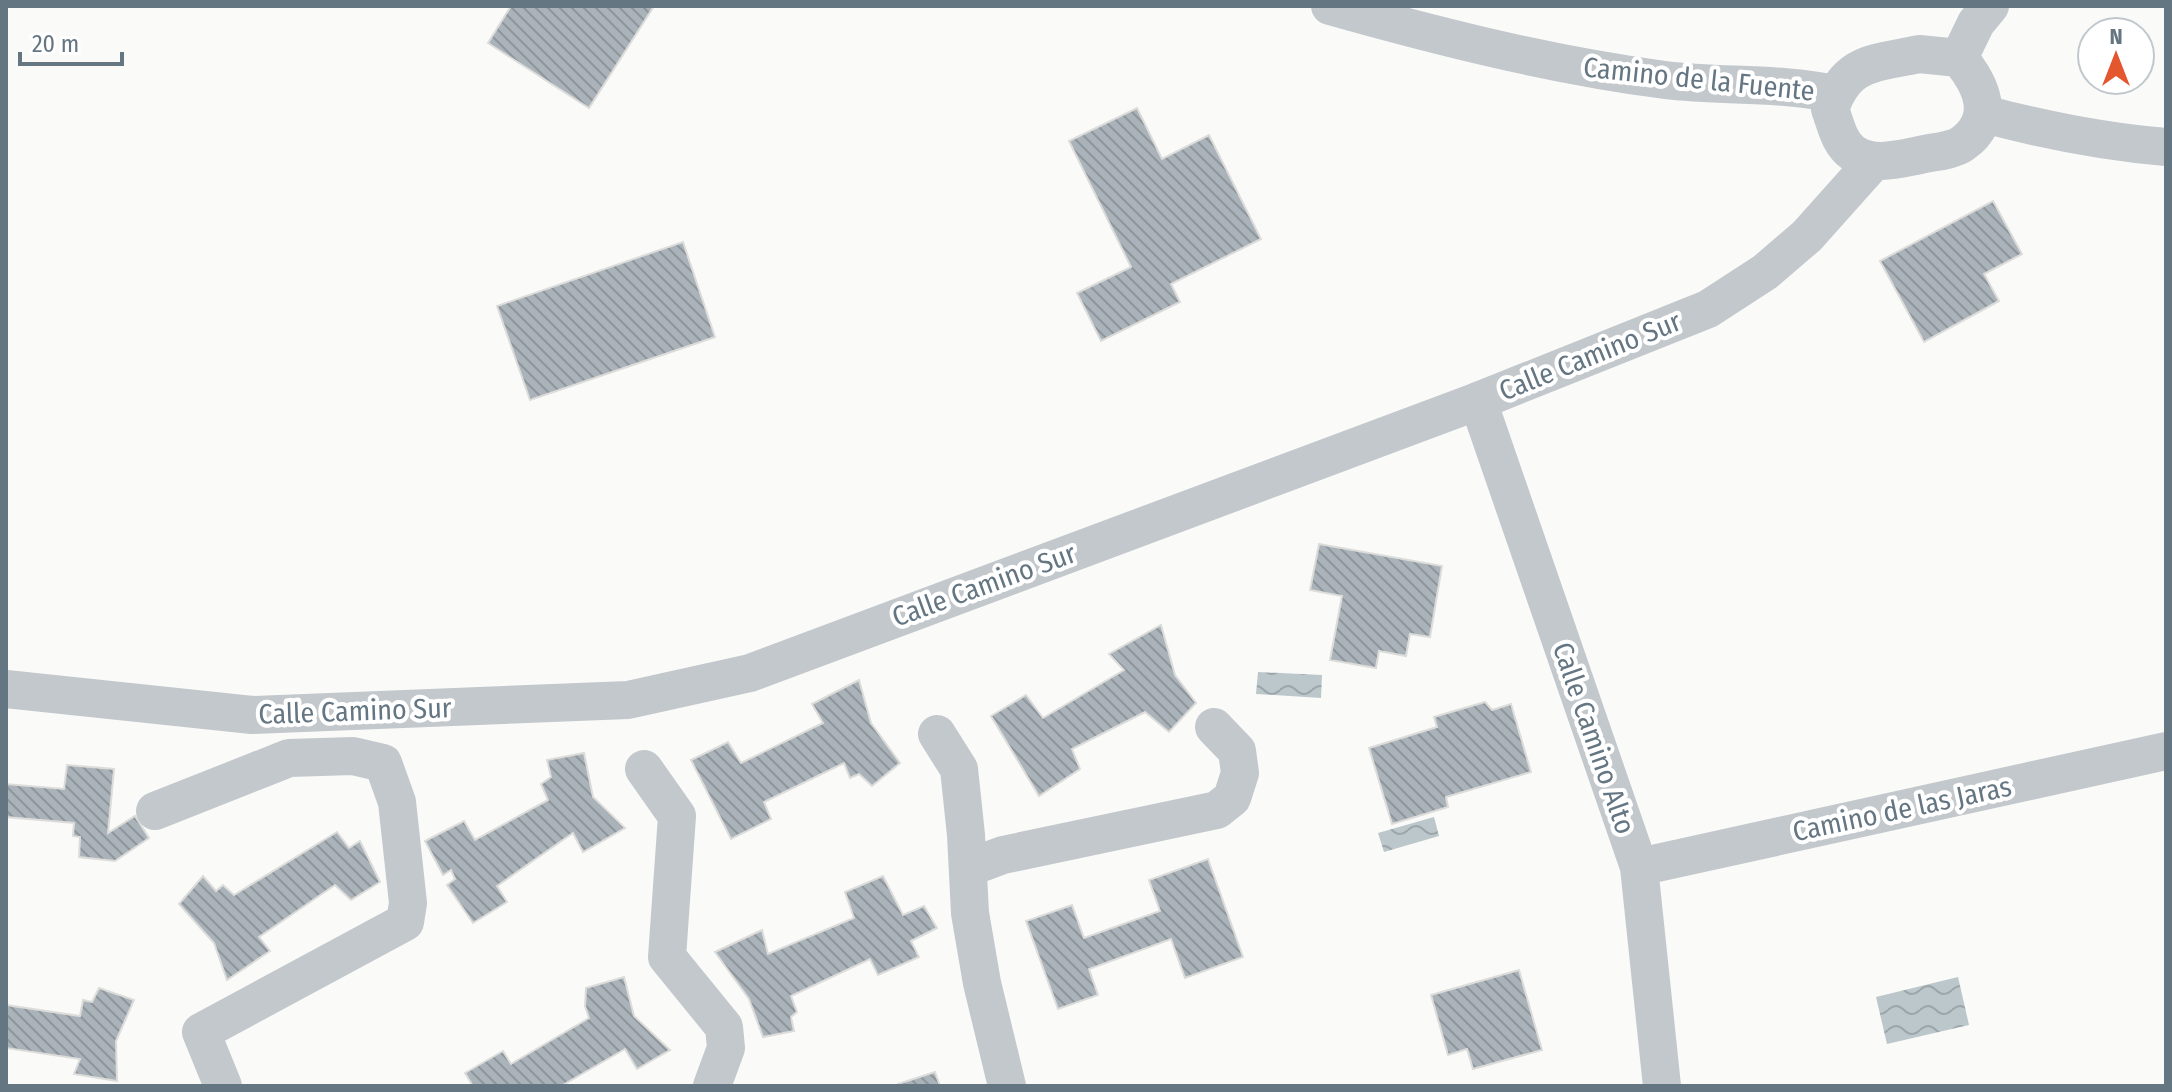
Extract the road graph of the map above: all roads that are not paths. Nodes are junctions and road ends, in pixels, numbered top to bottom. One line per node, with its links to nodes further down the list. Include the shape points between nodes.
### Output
1 (1330, 6): 4 (street, Camino de la Fuente, via 1525,57 1668,80 1757,83)
2 (1990, 6): 3 (street)
3 (1959, 58): 4 (street, Camino de la Fuente, via 1919,54 1859,67); 5 (street, via 1979,85)
4 (1835, 94): 7 (street, Camino de la Fuente, via 1830,109 1841,139 1854,154)
5 (1984, 114): 6 (street, via 2047,131); 7 (street, via 1960,145)
6 (2166, 147)
7 (1874, 161): 8 (street, Calle Camino Sur, via 1807,236 1765,272 1708,309)
8 (1478, 401): 9 (street, Calle Camino Sur, via 750,673 628,700 252,715); 15 (street, Calle Camino Alto)
9 (6, 689)
10 (1214, 727): 16 (street, via 1237,751 1240,773 1232,798 1217,810 1003,855)
11 (937, 734): 16 (street, via 959,769)
12 (2166, 751): 15 (street, Camino de las Jaras)
13 (644, 769): 18 (street, via 677,816 667,957 724,1027 726,1048)
14 (155, 811): 17 (street, via 289,758 315,757 353,756 383,763 397,802 408,903 405,922 201,1032)
15 (1639, 867): 20 (street, Calle Camino Alto)
16 (968, 868): 19 (street, via 982,983)
17 (223, 1086)
18 (712, 1086)
19 (1007, 1086)
20 (1662, 1086)

